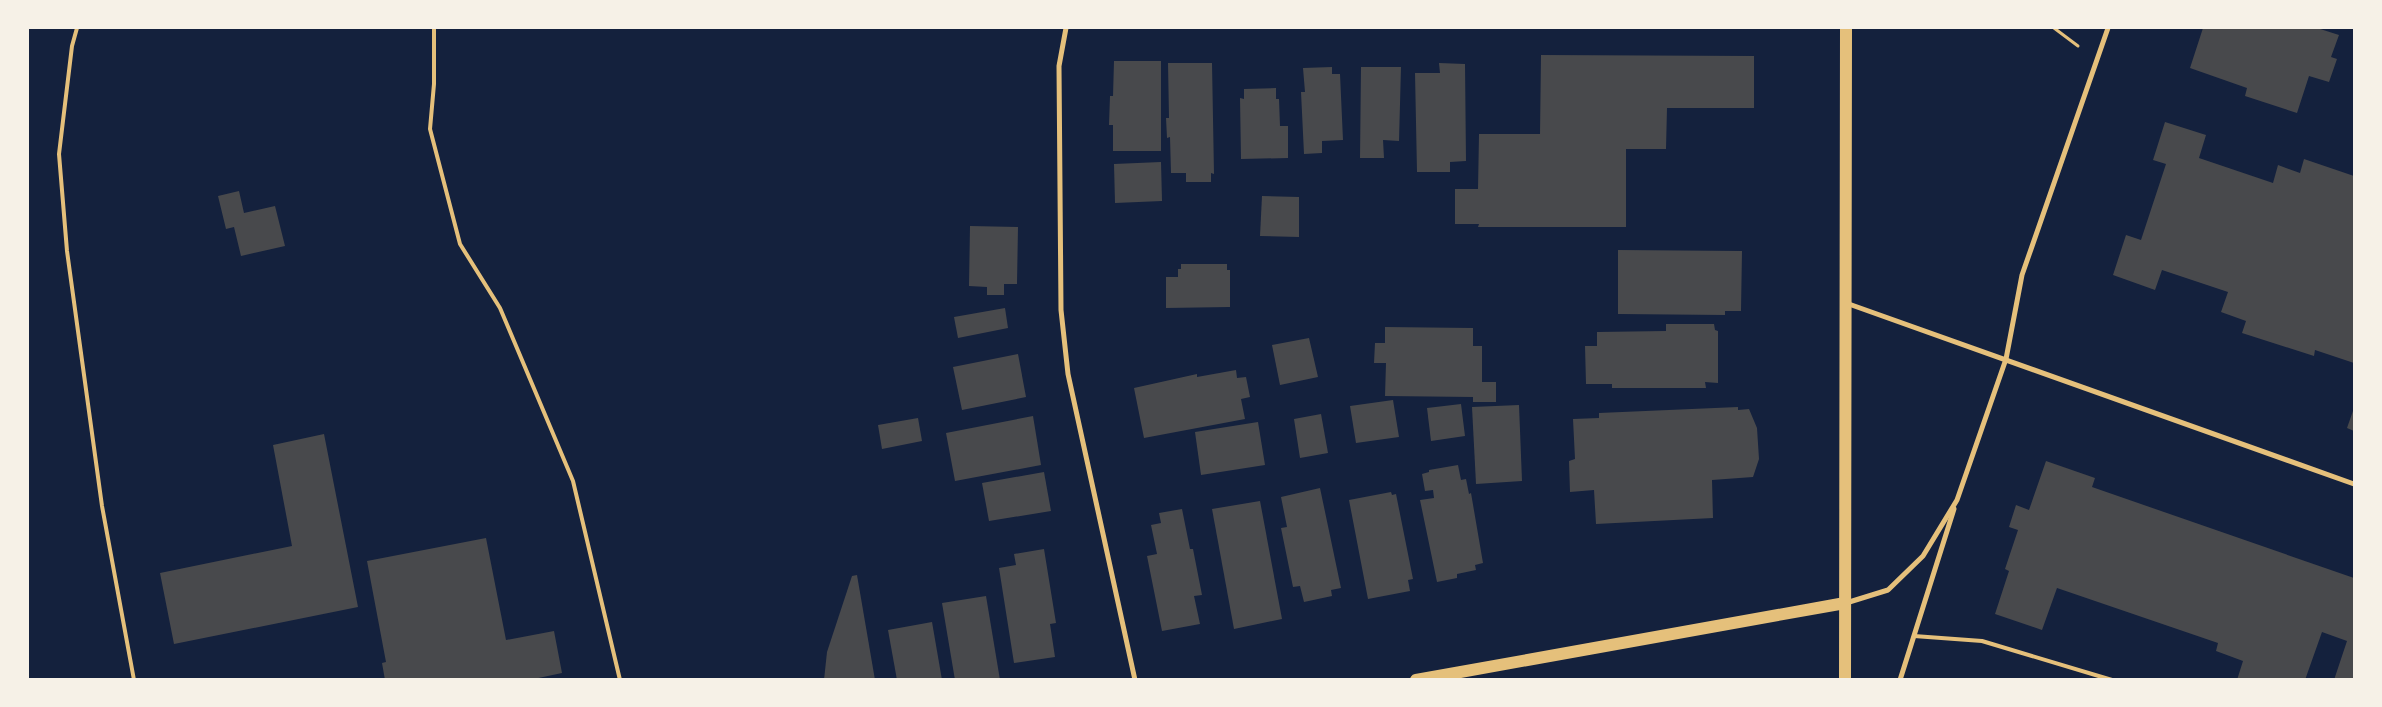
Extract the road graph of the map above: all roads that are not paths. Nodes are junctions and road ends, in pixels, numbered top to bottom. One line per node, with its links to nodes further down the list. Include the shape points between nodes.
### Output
1 (77, 28): 12 (lane, via 59,154 66,242 102,506)
2 (434, 28): 13 (lane, via 430,129 460,244 500,308 573,481)
3 (1066, 28): 14 (street, via 1059,66 1062,319 1068,374)
4 (1846, 28): 6 (main road)
5 (2108, 28): 7 (street, via 2022,275)
6 (1845, 303): 7 (street); 10 (main road)
7 (2006, 360): 8 (street); 9 (street)
8 (2354, 484)
9 (1957, 500): 10 (street, via 1923,556 1888,590); 11 (street)
10 (1845, 603): 15 (main road); 16 (main road)
11 (1914, 636): 17 (street); 18 (lane, via 1982,641)
12 (134, 680)
13 (620, 680)
14 (1135, 680)
15 (1416, 680)
16 (1845, 680)
17 (1900, 680)
18 (2112, 680)

